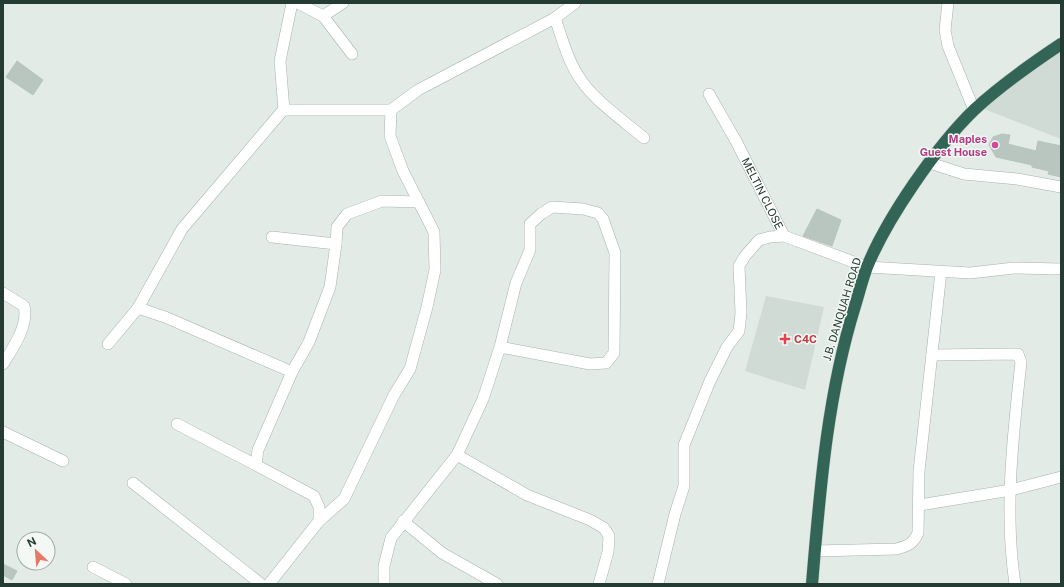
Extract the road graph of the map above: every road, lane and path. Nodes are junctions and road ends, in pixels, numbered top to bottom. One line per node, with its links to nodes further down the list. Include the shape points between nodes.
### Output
1 (292, 3): 11 (street, via 280,61)
2 (298, 3): 6 (street)
3 (343, 3): 6 (street)
4 (575, 3): 7 (street)
5 (948, 3): 13 (street, via 945,30 948,46)
6 (323, 16): 9 (street)
7 (554, 18): 12 (street, via 418,90); 14 (street, via 580,80)
8 (1061, 44): 13 (highway, J.B. DANQUAH ROAD)
9 (352, 54)
10 (709, 94): 18 (street, MELTIN CLOSE)
11 (284, 109): 12 (street); 25 (street, via 182,229)
12 (391, 110): 17 (street, via 390,136 403,171)
13 (974, 110): 15 (highway, J.B. DANQUAH ROAD)
14 (644, 138)
15 (930, 163): 16 (street, via 964,174 1018,179); 21 (highway, J.B. DANQUAH ROAD, via 906,197)
16 (1061, 187)
17 (419, 202): 20 (street, via 382,201 347,214 337,227); 40 (street, via 434,232 435,270 410,369 394,395 344,499)
18 (784, 236): 21 (street, MELTIN CLOSE); 50 (street, via 759,240 739,266 739,331 727,347 684,445 684,486)
19 (272, 237): 20 (street)
20 (336, 244): 30 (street, via 330,287 309,342)
21 (867, 267): 23 (street, MELTIN CLOSE); 42 (highway, J.B. DANQUAH ROAD, via 837,369 828,423)
22 (1061, 269): 23 (street, MELTIN CLOSE, via 1014,268 970,273)
23 (941, 272): 28 (street)
24 (3, 293): 29 (street, via 24,306 26,314)
25 (138, 308): 26 (street); 30 (street, via 166,317)
26 (108, 344)
27 (500, 347): 27 (street, via 516,283 530,250 530,224 552,207 583,209 598,213 615,253 614,354 606,363 590,364); 33 (street, via 483,399)
28 (932, 355): 38 (street, via 1018,354 1021,362); 39 (street, via 919,471)
29 (3, 364)
30 (292, 372): 35 (street, via 258,450)
31 (177, 424): 35 (street)
32 (3, 432): 34 (street)
33 (457, 455): 41 (street); 49 (street, via 527,494 604,528 609,536 608,552)
34 (63, 461)
35 (256, 465): 40 (street, via 314,496 319,507)
36 (1061, 477): 38 (street)
37 (133, 483): 45 (street)
38 (1011, 490): 39 (street); 52 (street, via 1011,557)
39 (920, 505): 42 (street, via 918,533 914,542 907,546)
40 (319, 521): 46 (street)
41 (404, 521): 47 (street, via 391,538 384,566); 48 (street, via 442,553)
42 (815, 551): 51 (highway, J.B. DANQUAH ROAD)
43 (93, 567): 44 (street)
44 (126, 584)
45 (261, 584)
46 (269, 584)
47 (384, 584)
48 (497, 584)
49 (599, 584)
50 (658, 584)
51 (812, 584)
52 (1015, 584)

